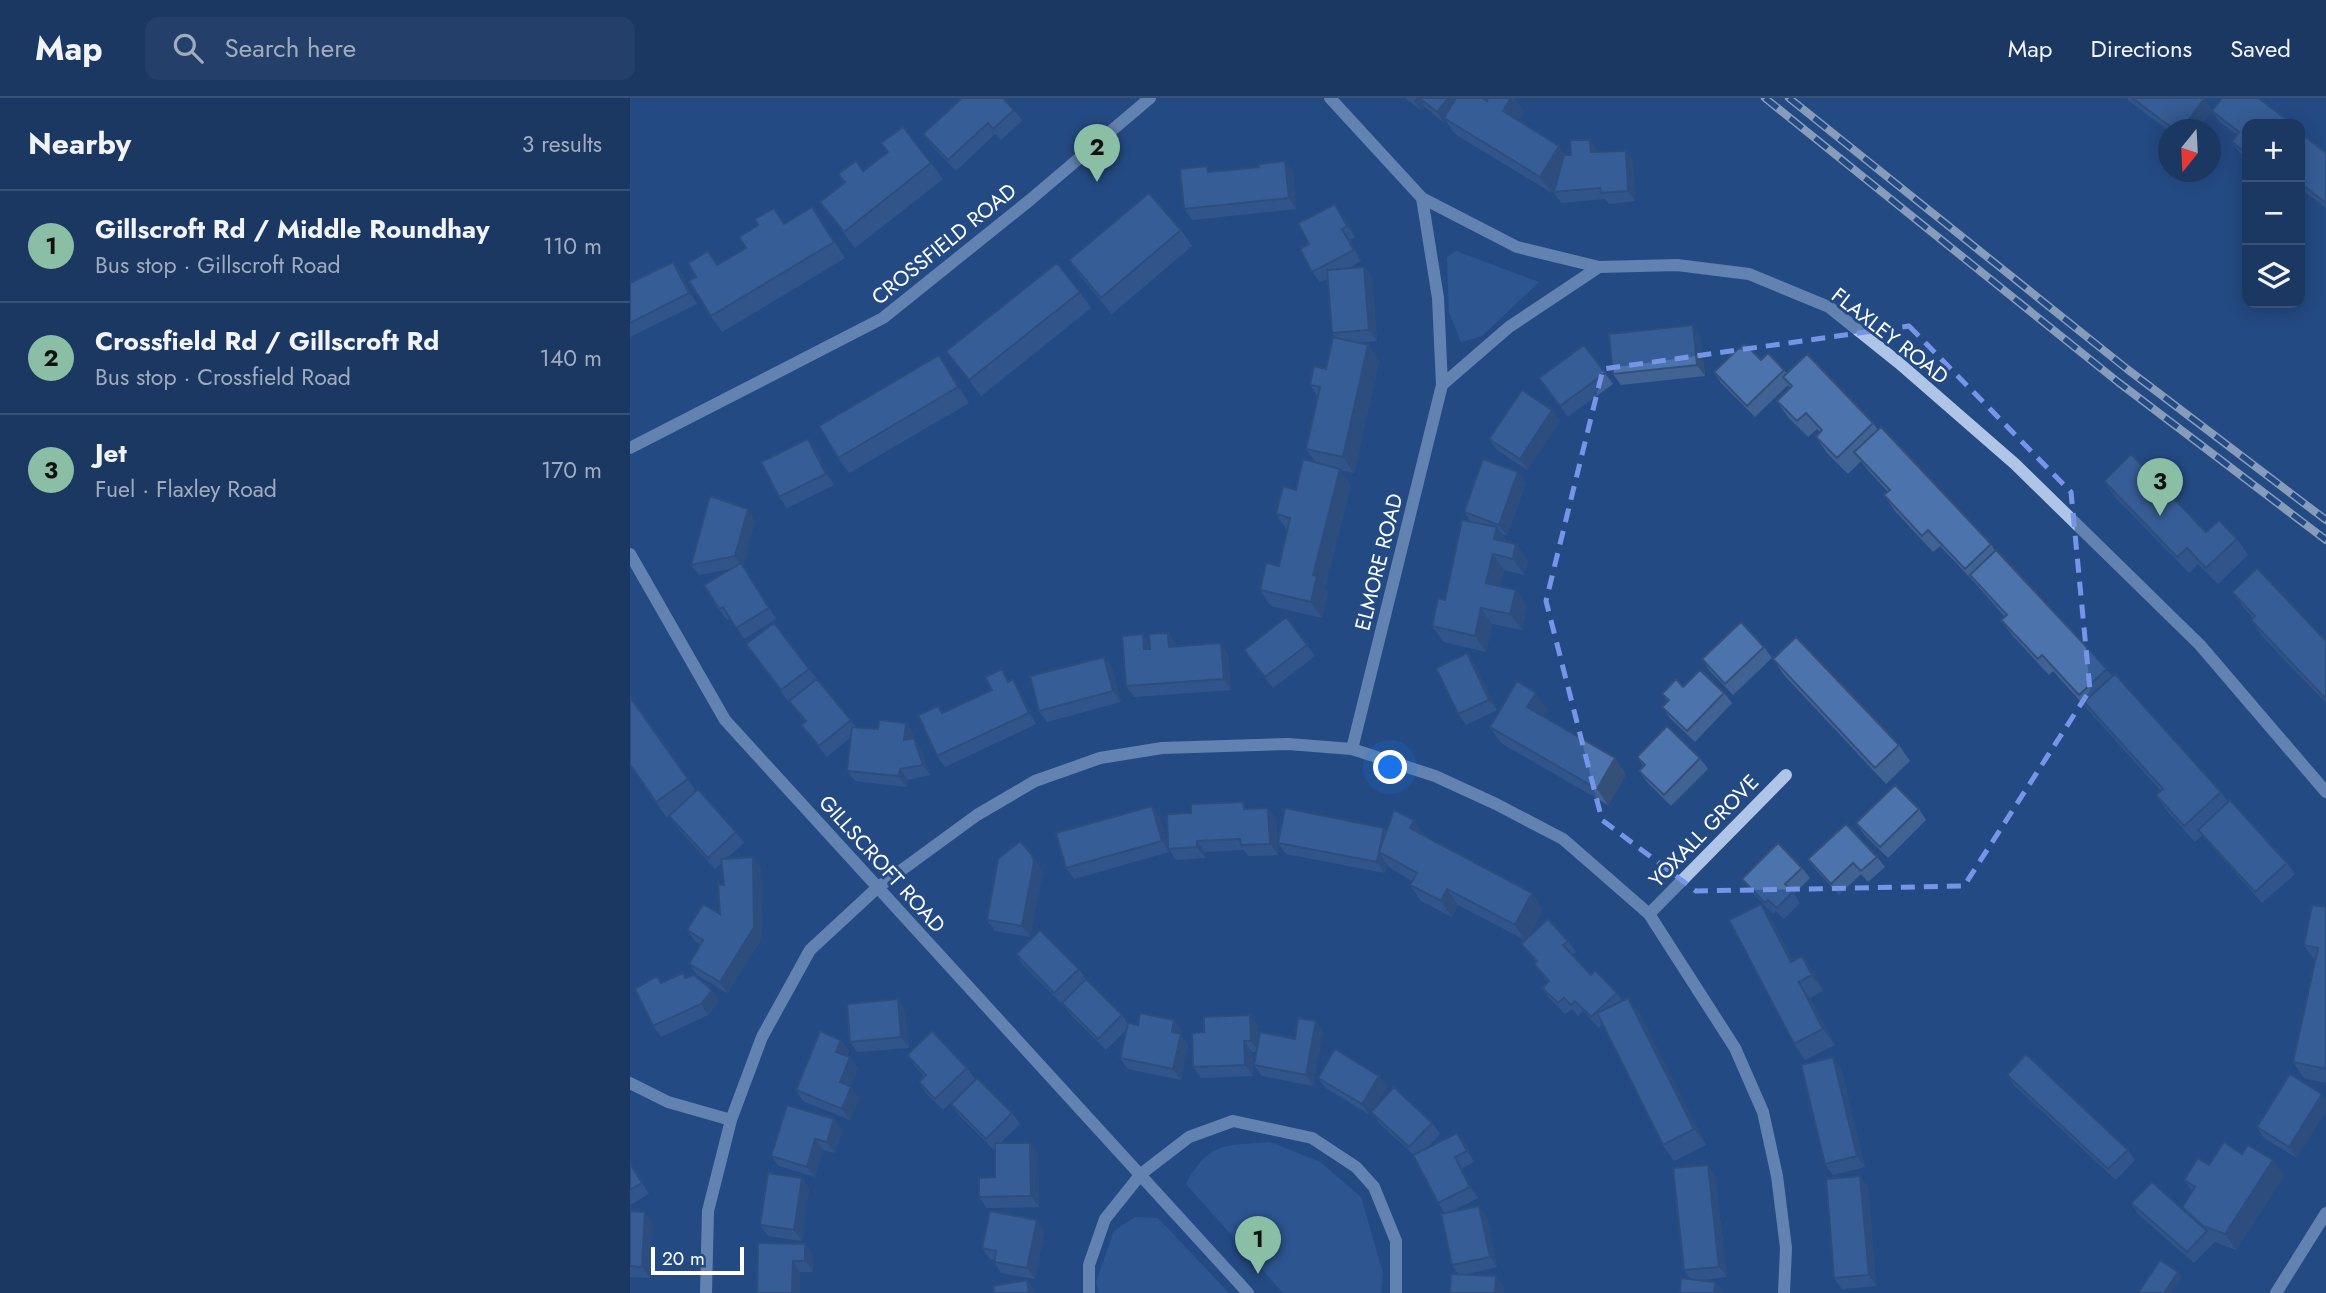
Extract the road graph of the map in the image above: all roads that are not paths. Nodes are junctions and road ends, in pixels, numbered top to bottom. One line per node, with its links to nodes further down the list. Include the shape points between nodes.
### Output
1 (1150, 98): 6 (street, CROSSFIELD ROAD, via 883,318)
2 (1330, 98): 3 (street, FLAXLEY ROAD)
3 (1422, 198): 4 (street, FLAXLEY ROAD, via 1517,247); 5 (street, ELMORE ROAD, via 1438,299)
4 (1599, 267): 5 (street, via 1509,327); 10 (street, FLAXLEY ROAD, via 1677,265 1749,274 1829,307 2044,493 2200,645)
5 (1442, 385): 8 (street, ELMORE ROAD)
6 (630, 448)
7 (630, 554): 11 (street, GILLSCROFT ROAD, via 725,720)
8 (1352, 749): 11 (street, via 1223,745 1161,748 1100,758 1035,781 977,815); 12 (street, via 1435,776 1563,839)
9 (1786, 775): 12 (street, YOXALL GROVE)
10 (2326, 792)
11 (877, 888): 14 (street, via 810,950 762,1037); 15 (street, GILLSCROFT ROAD)
12 (1649, 914): 21 (street, via 1735,1048 1763,1112 1786,1248)
13 (630, 1083): 14 (street, via 668,1102)
14 (731, 1121): 17 (street, via 708,1211)
15 (1141, 1174): 18 (street, via 1105,1219 1089,1265); 19 (street, GILLSCROFT ROAD); 20 (street, via 1189,1137 1233,1121 1312,1138 1356,1167 1374,1187 1396,1241)
16 (2326, 1213): 22 (street)
17 (706, 1293)
18 (1089, 1293)
19 (1248, 1293)
20 (1396, 1293)
21 (1784, 1293)
22 (2276, 1293)

